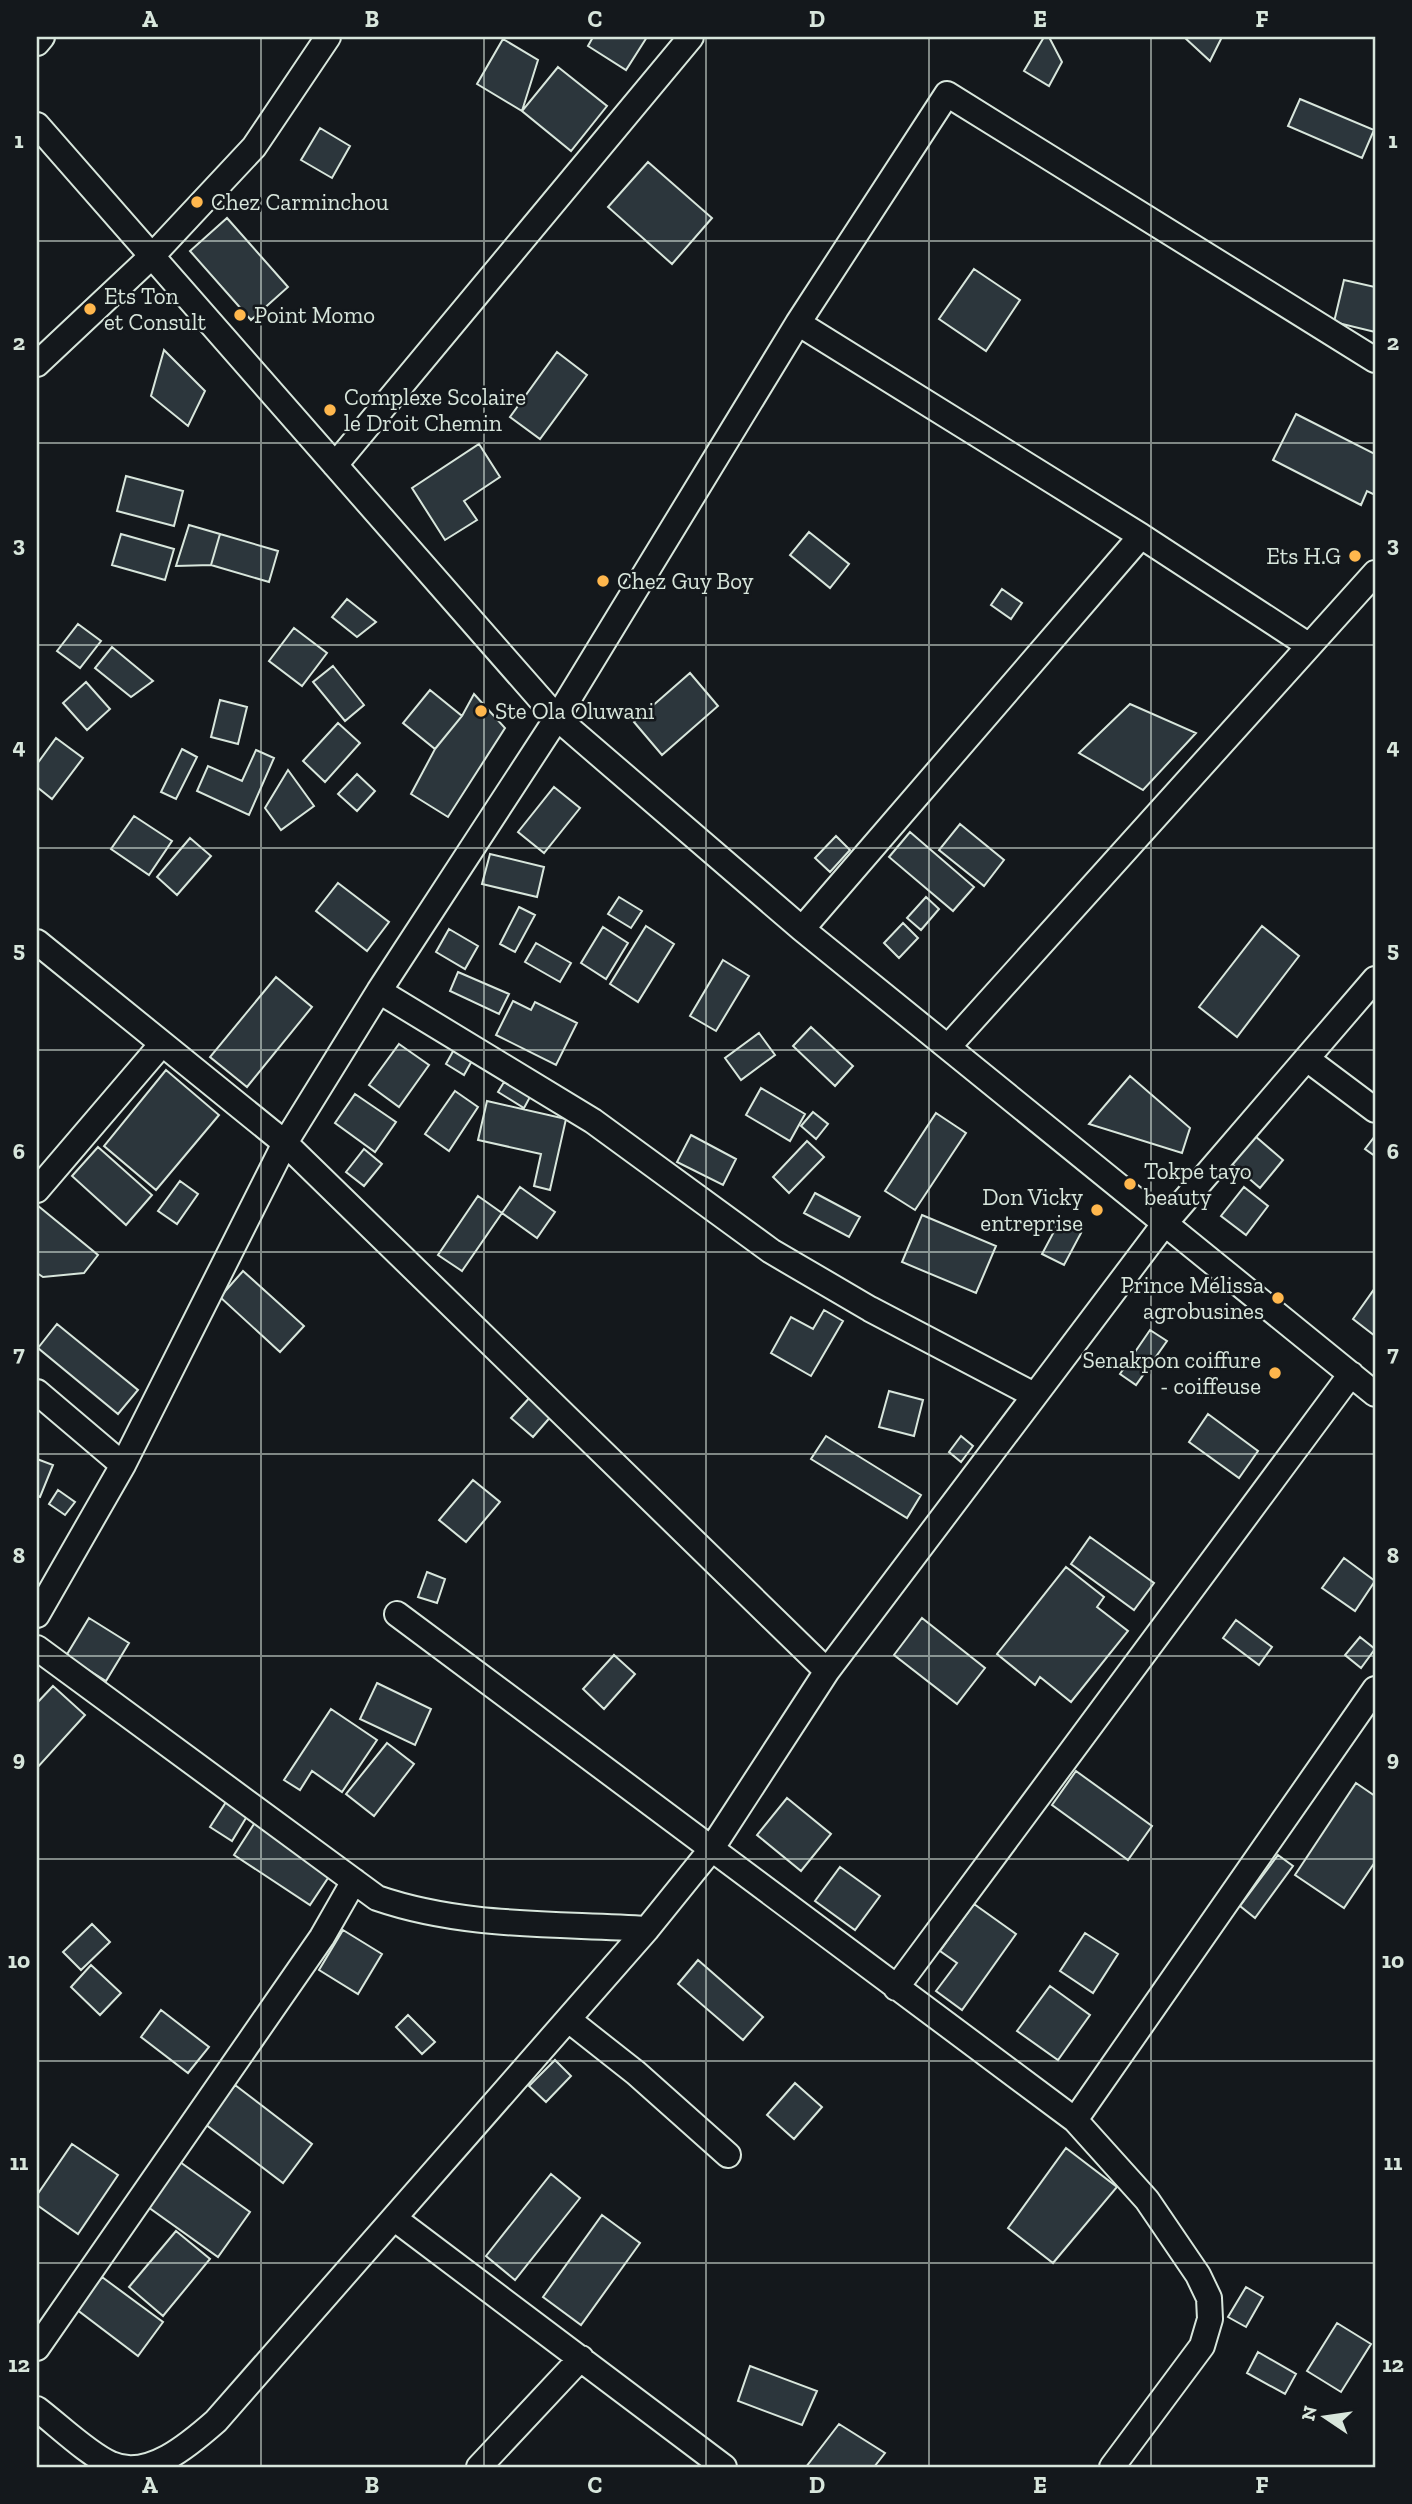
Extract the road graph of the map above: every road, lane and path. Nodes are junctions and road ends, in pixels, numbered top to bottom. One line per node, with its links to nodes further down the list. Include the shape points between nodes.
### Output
1 (42, 37): 4 (street)
2 (328, 37): 6 (street, via 254,147)
3 (691, 37): 10 (street)
4 (37, 43)
5 (37, 125): 6 (street)
6 (153, 256): 9 (street); 10 (street)
7 (798, 323): 8 (street, via 947,94); 11 (street); 14 (street)
8 (1375, 360)
9 (37, 364)
10 (335, 465): 14 (street)
11 (1142, 536): 13 (street); 15 (street)
12 (1375, 573): 13 (street)
13 (1308, 645): 20 (street)
14 (557, 719): 15 (street); 18 (street)
15 (802, 929): 20 (street)
16 (37, 942): 19 (street)
17 (1375, 979): 21 (street)
18 (379, 991): 23 (street); 29 (street, via 593,1121 771,1251)
19 (161, 1045): 23 (street); 24 (street)
20 (948, 1047): 25 (street)
21 (1307, 1059): 22 (street); 25 (street)
22 (1375, 1110)
23 (285, 1143): 30 (street); 34 (street)
24 (37, 1191)
25 (1165, 1223): 26 (street); 29 (street)
26 (1351, 1374): 28 (street); 39 (street)
27 (37, 1392): 30 (street)
28 (1375, 1394)
29 (1034, 1395): 34 (street)
30 (123, 1465): 32 (street)
31 (397, 1614): 36 (street)
32 (37, 1615)
33 (37, 1648): 37 (street)
34 (827, 1671): 36 (street)
35 (1375, 1689): 41 (street)
36 (710, 1851): 38 (street); 39 (street)
37 (354, 1881): 38 (street, via 377,1898 420,1913 473,1921); 44 (street, via 322,1937)
38 (647, 1929): 40 (street)
39 (895, 1988): 41 (street)
40 (570, 2021): 42 (street); 43 (street)
41 (1075, 2120): 49 (street, via 1147,2200 1209,2298 1210,2319 1202,2346)
42 (728, 2155)
43 (395, 2218): 45 (street); 46 (street, via 216,2421 185,2448 156,2464 112,2465)
44 (37, 2348)
45 (581, 2358): 47 (street); 48 (street)
46 (37, 2409)
47 (479, 2467)
48 (724, 2467)
49 (1112, 2467)

